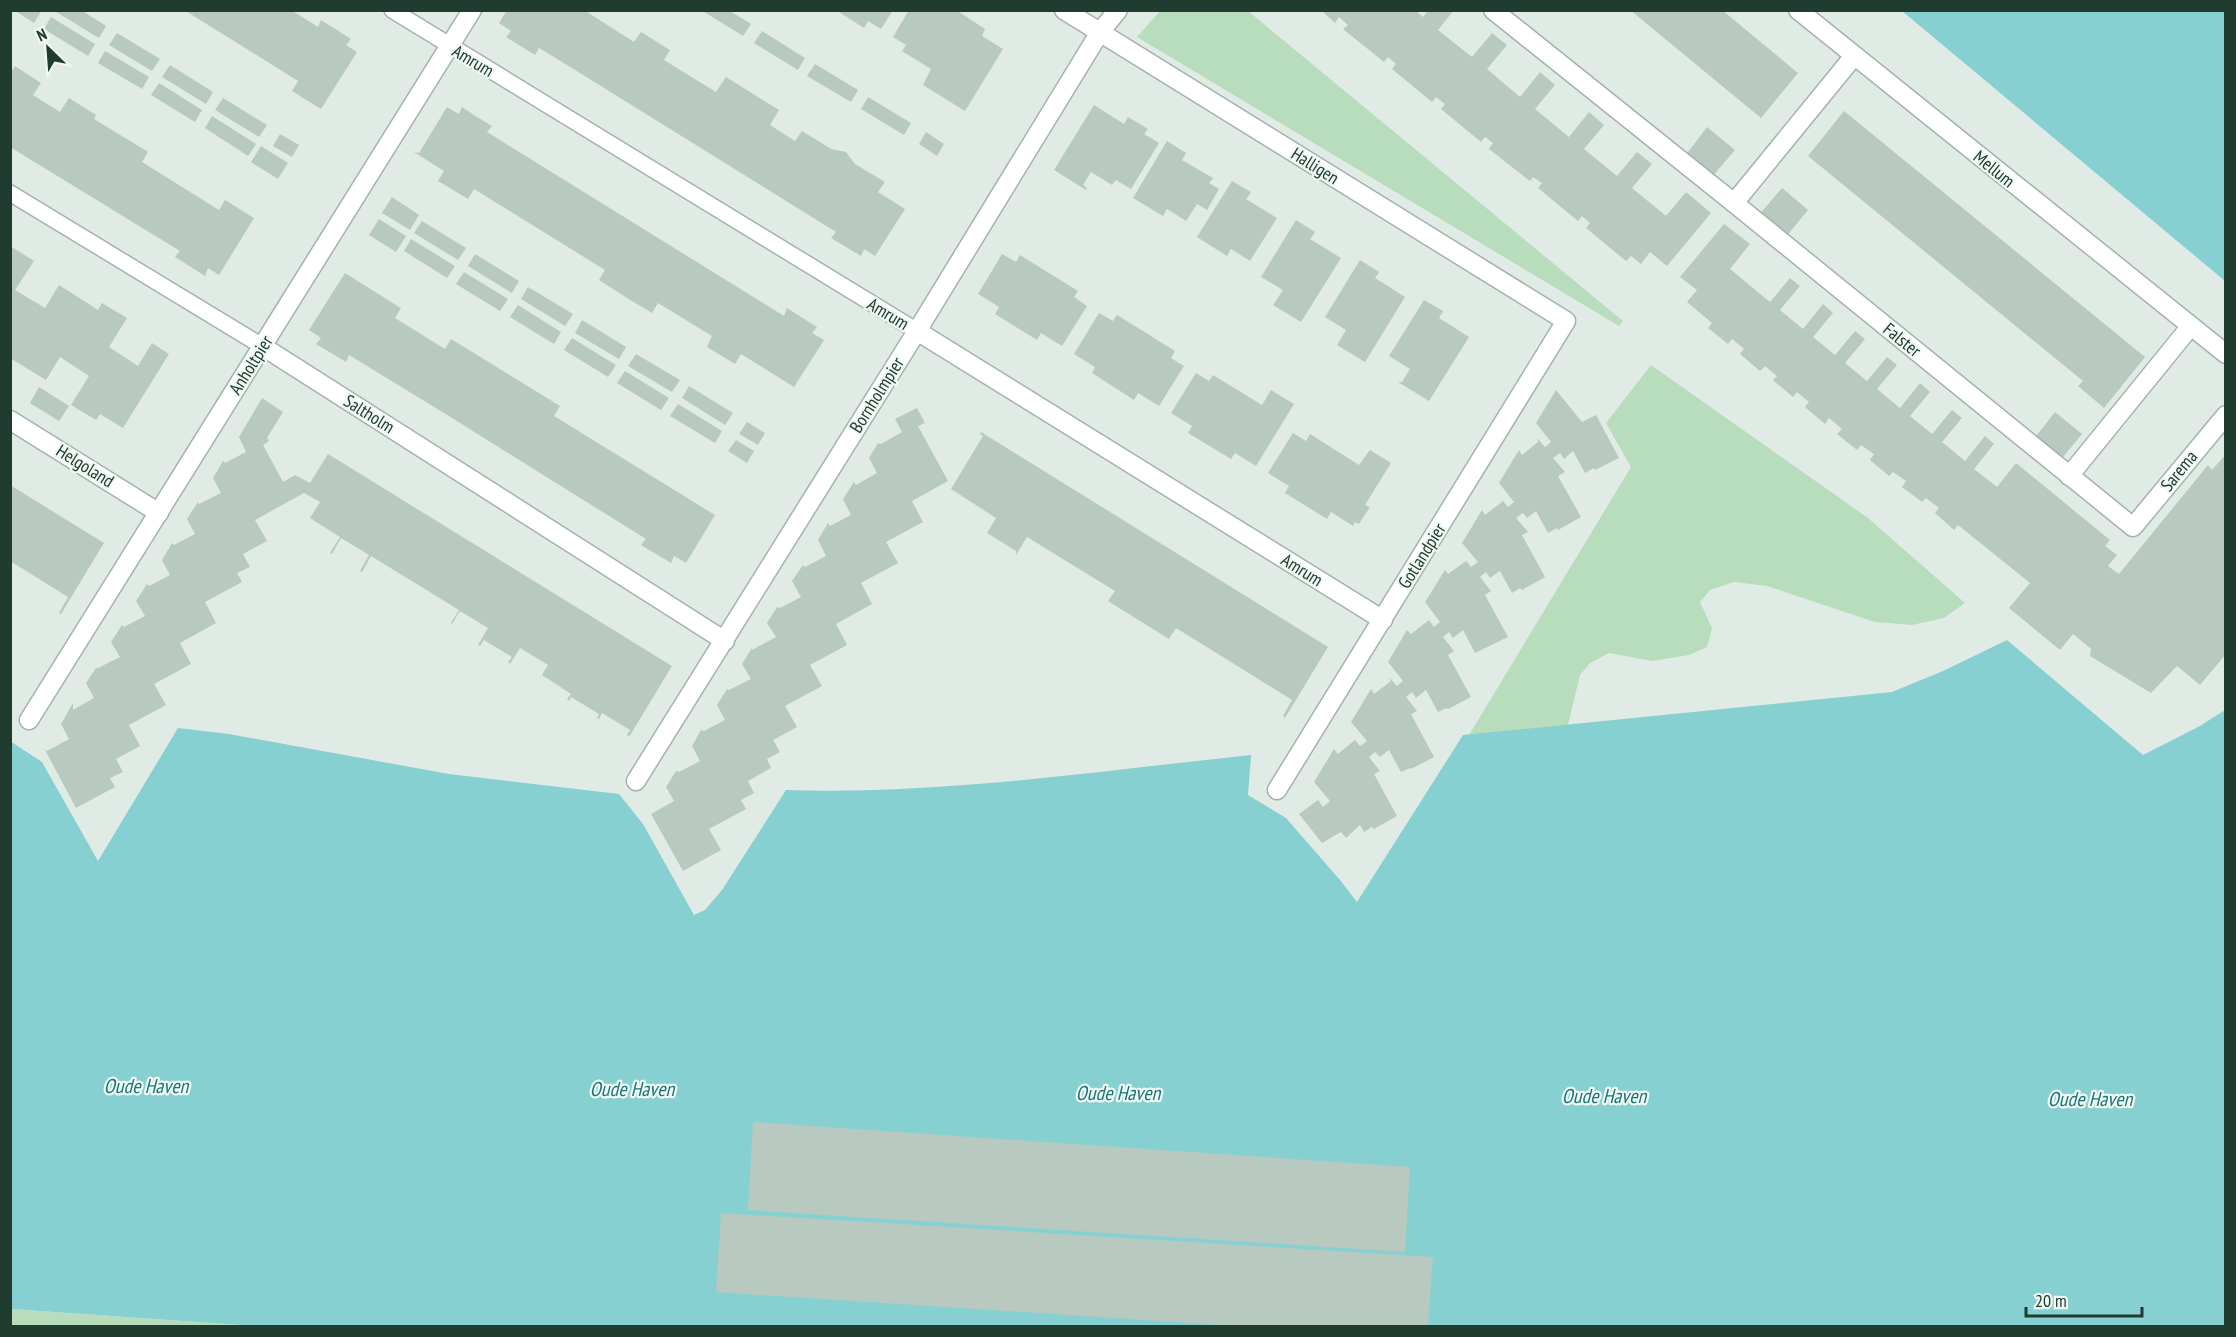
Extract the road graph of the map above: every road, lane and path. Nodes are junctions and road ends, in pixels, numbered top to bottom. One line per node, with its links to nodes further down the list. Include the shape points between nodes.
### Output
1 (392, 10): 8 (lane, Amrum)
2 (472, 10): 8 (street, Anholtpier)
3 (1064, 10): 7 (street, Halligen)
4 (1118, 10): 7 (street, Bornholmpier)
5 (1493, 10): 11 (street, Falster)
6 (1798, 10): 9 (street, Mellum)
7 (1100, 32): 12 (street, Halligen); 14 (street, Bornholmpier)
8 (450, 46): 14 (lane, Amrum); 15 (street, Anholtpier)
9 (1854, 56): 11 (street); 13 (street, Mellum)
10 (10, 193): 15 (lane, Saltholm)
11 (1734, 203): 19 (street, Falster)
12 (1566, 321): 22 (street, Gotlandpier)
13 (2190, 327): 16 (street); 19 (street)
14 (917, 332): 22 (street, Amrum); 23 (street, Bornholmpier)
15 (262, 346): 20 (street, Anholtpier); 23 (street, Saltholm)
16 (2226, 354)
17 (2226, 415): 21 (street, Sarema)
18 (10, 420): 20 (street, Helgoland)
19 (2069, 476): 21 (street, Falster)
20 (159, 513): 24 (street, Anholtpier)
21 (2133, 527)
22 (1383, 620): 26 (street, Gotlandpier)
23 (725, 640): 25 (street, Bornholmpier)
24 (29, 720)
25 (636, 781)
26 (1277, 790)

